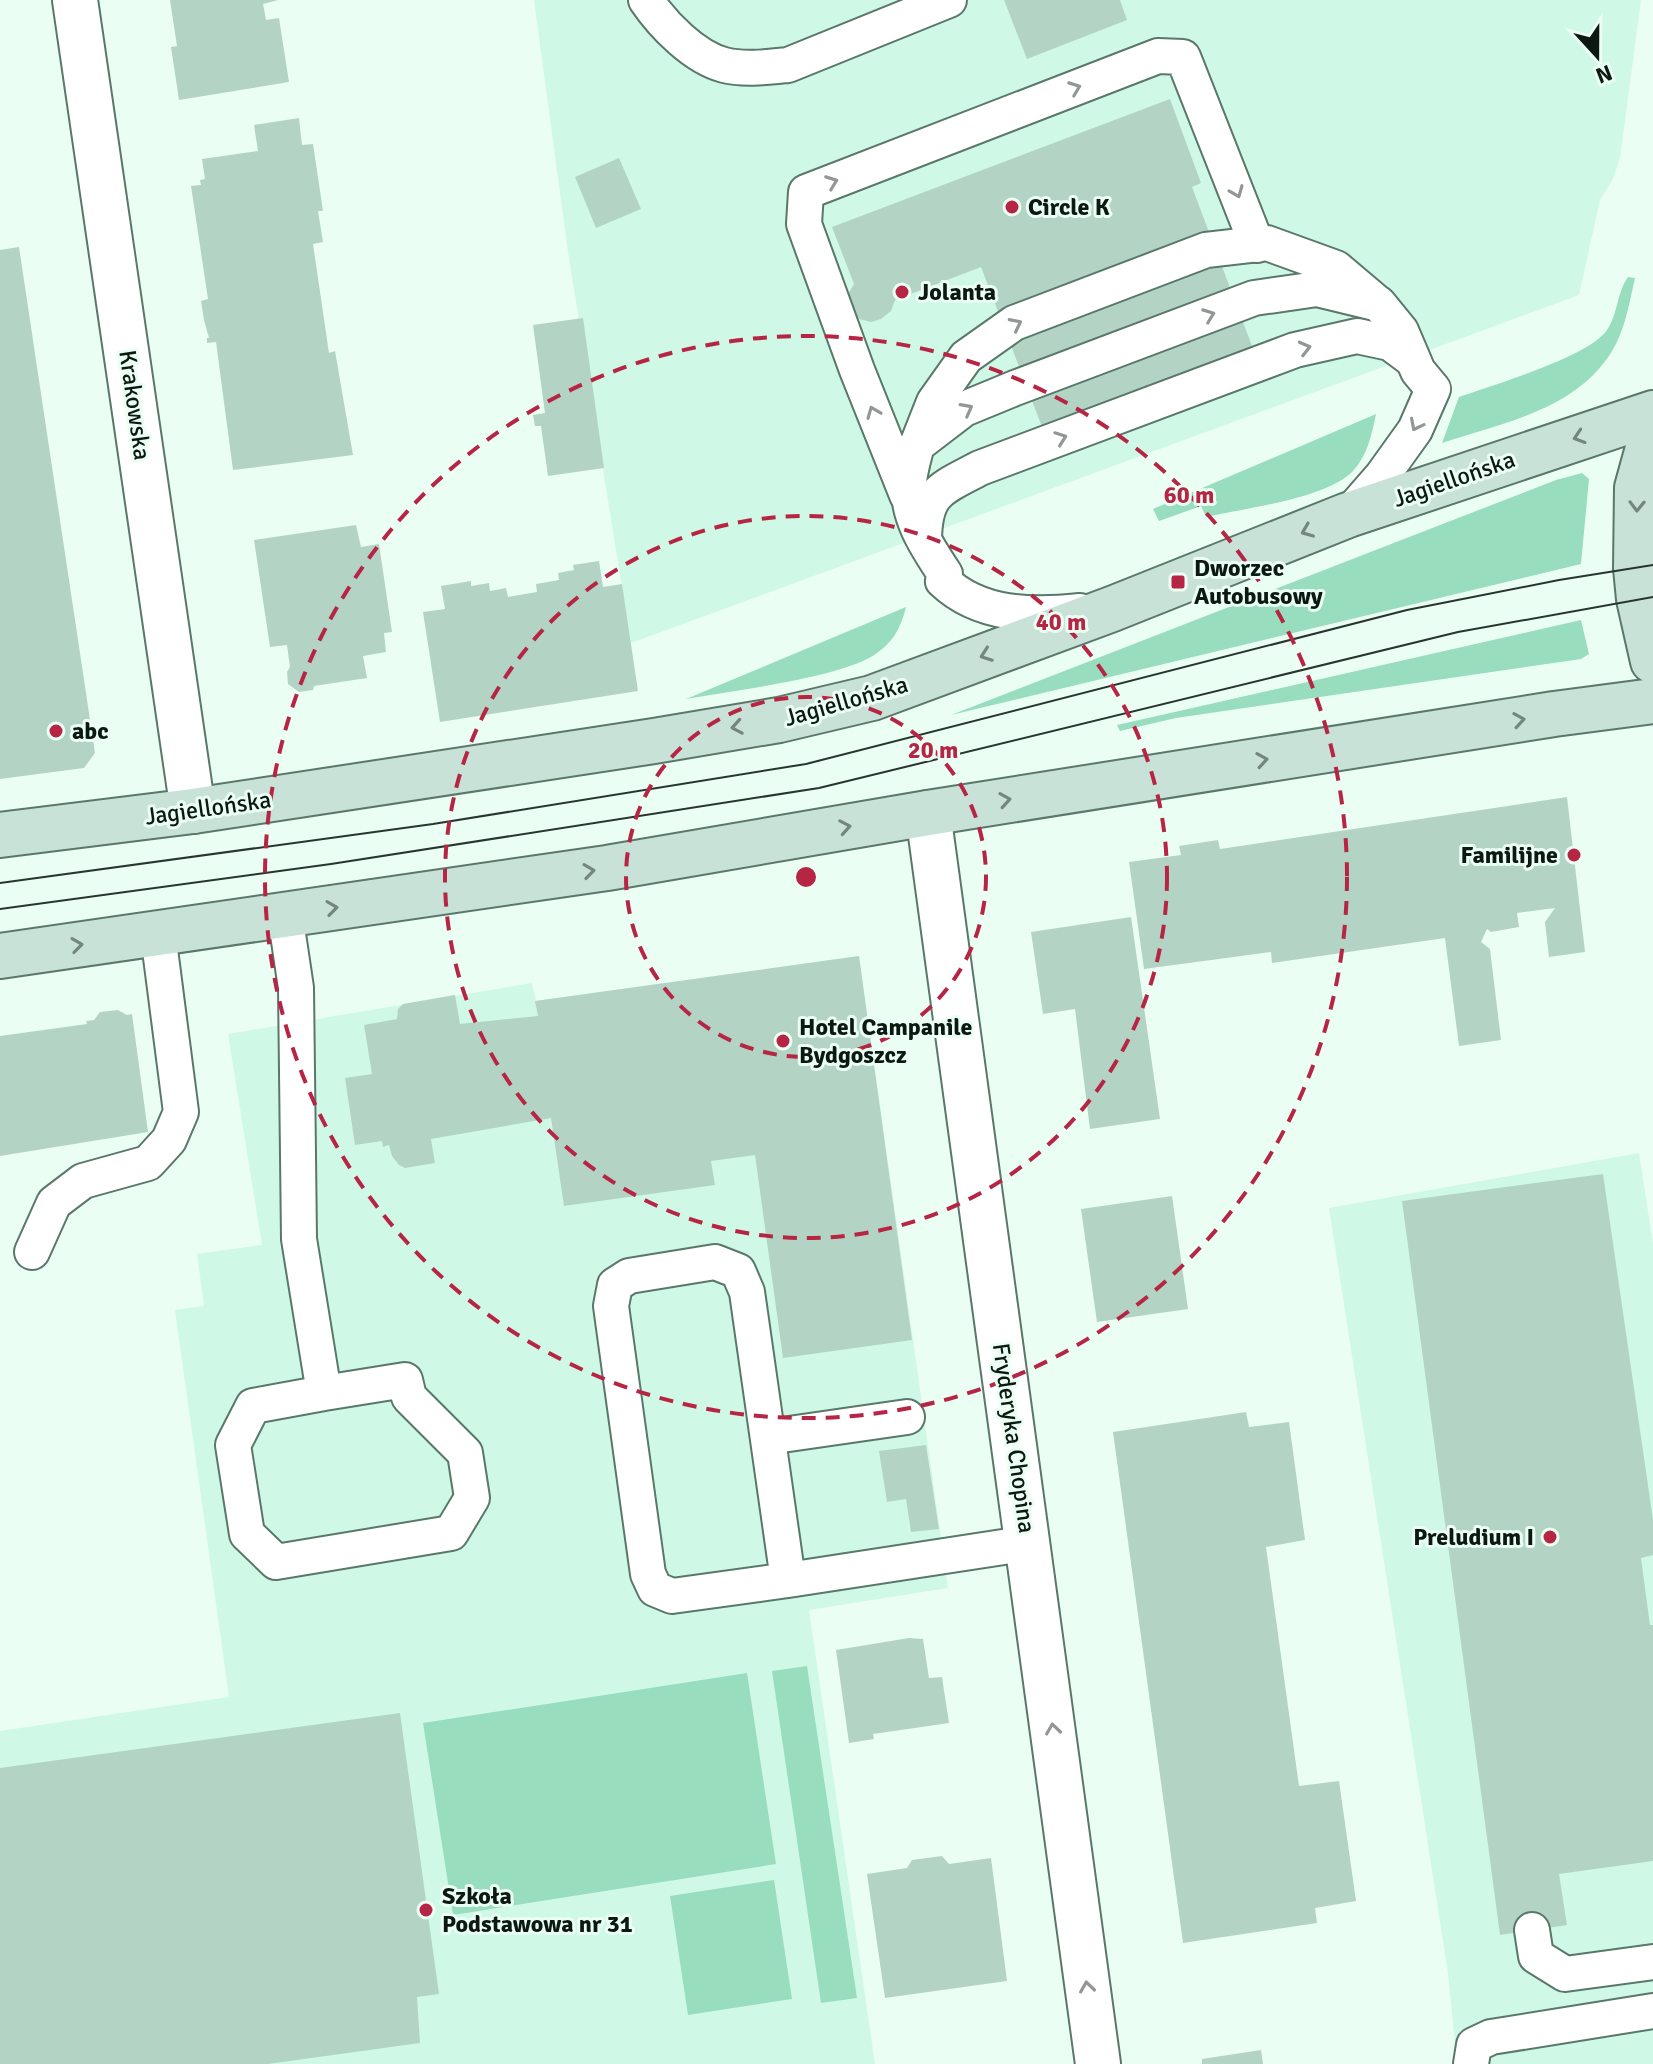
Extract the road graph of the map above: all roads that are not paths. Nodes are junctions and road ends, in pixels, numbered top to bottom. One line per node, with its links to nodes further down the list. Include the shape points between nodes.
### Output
1 (75, 0): 16 (street, Krakowska)
2 (646, 0): 3 (lane, via 693,50 724,65 762,67 788,65)
3 (949, 0)
4 (1257, 245): 5 (lane, via 1267,243 1336,268); 9 (lane, one-way to 4, via 934,402 966,357 1014,323 1206,250); 10 (lane, one-way to 4, via 804,224 806,192 1158,56 1183,57)
5 (1379, 304): 6 (lane, via 1401,331); 9 (lane, one-way to 5, via 964,409 1254,298 1317,289)
6 (1413, 360): 11 (lane, one-way to 11, via 1433,389 1415,430); 12 (lane, one-way to 6, via 925,514 938,491 980,468 1295,350 1357,336 1390,343)
7 (1653, 413): 11 (main road, Jagiellońska, one-way to 11)
8 (1653, 430): 14 (main road, one-way to 14, via 1637,488 1636,568)
9 (917, 445): 10 (lane, via 908,484)
10 (913, 510): 12 (lane)
11 (1348, 515): 13 (main road, Jagiellońska, one-way to 13)
12 (924, 543): 13 (lane, via 945,574 943,581 983,607 1040,615)
13 (1112, 609): 16 (main road, Jagiellońska, one-way to 16, via 872,698 779,720)
14 (1653, 661)
15 (1653, 701): 17 (main road, one-way to 15)
16 (193, 811): 18 (main road, Jagiellońska)
17 (928, 813): 19 (main road, one-way to 17, via 607,868); 26 (street, Fryderyka Chopina)
18 (0, 835)
19 (285, 914): 20 (main road); 23 (lane, via 296,988 299,1239)
20 (158, 934): 21 (main road, one-way to 20); 22 (lane, via 181,1112 169,1140 148,1163 83,1181 54,1203)
21 (0, 956)
22 (32, 1252)
23 (324, 1393): 23 (lane, via 253,1406 233,1445 247,1534 276,1562 451,1533 472,1498 465,1453 409,1397 405,1380)
24 (907, 1417): 25 (lane)
25 (768, 1437): 27 (lane); 27 (lane, via 747,1292 738,1271 715,1262 629,1276 615,1285 611,1306 648,1574 655,1589 672,1596)
26 (1029, 1543): 27 (lane); 31 (street, Fryderyka Chopina, one-way to 26)
27 (788, 1580)
28 (1532, 1930): 29 (lane, via 1536,1956 1565,1974)
29 (1653, 1962)
30 (1653, 2011): 32 (lane, via 1491,2037 1474,2045)
31 (1098, 2064)
32 (1471, 2064)

